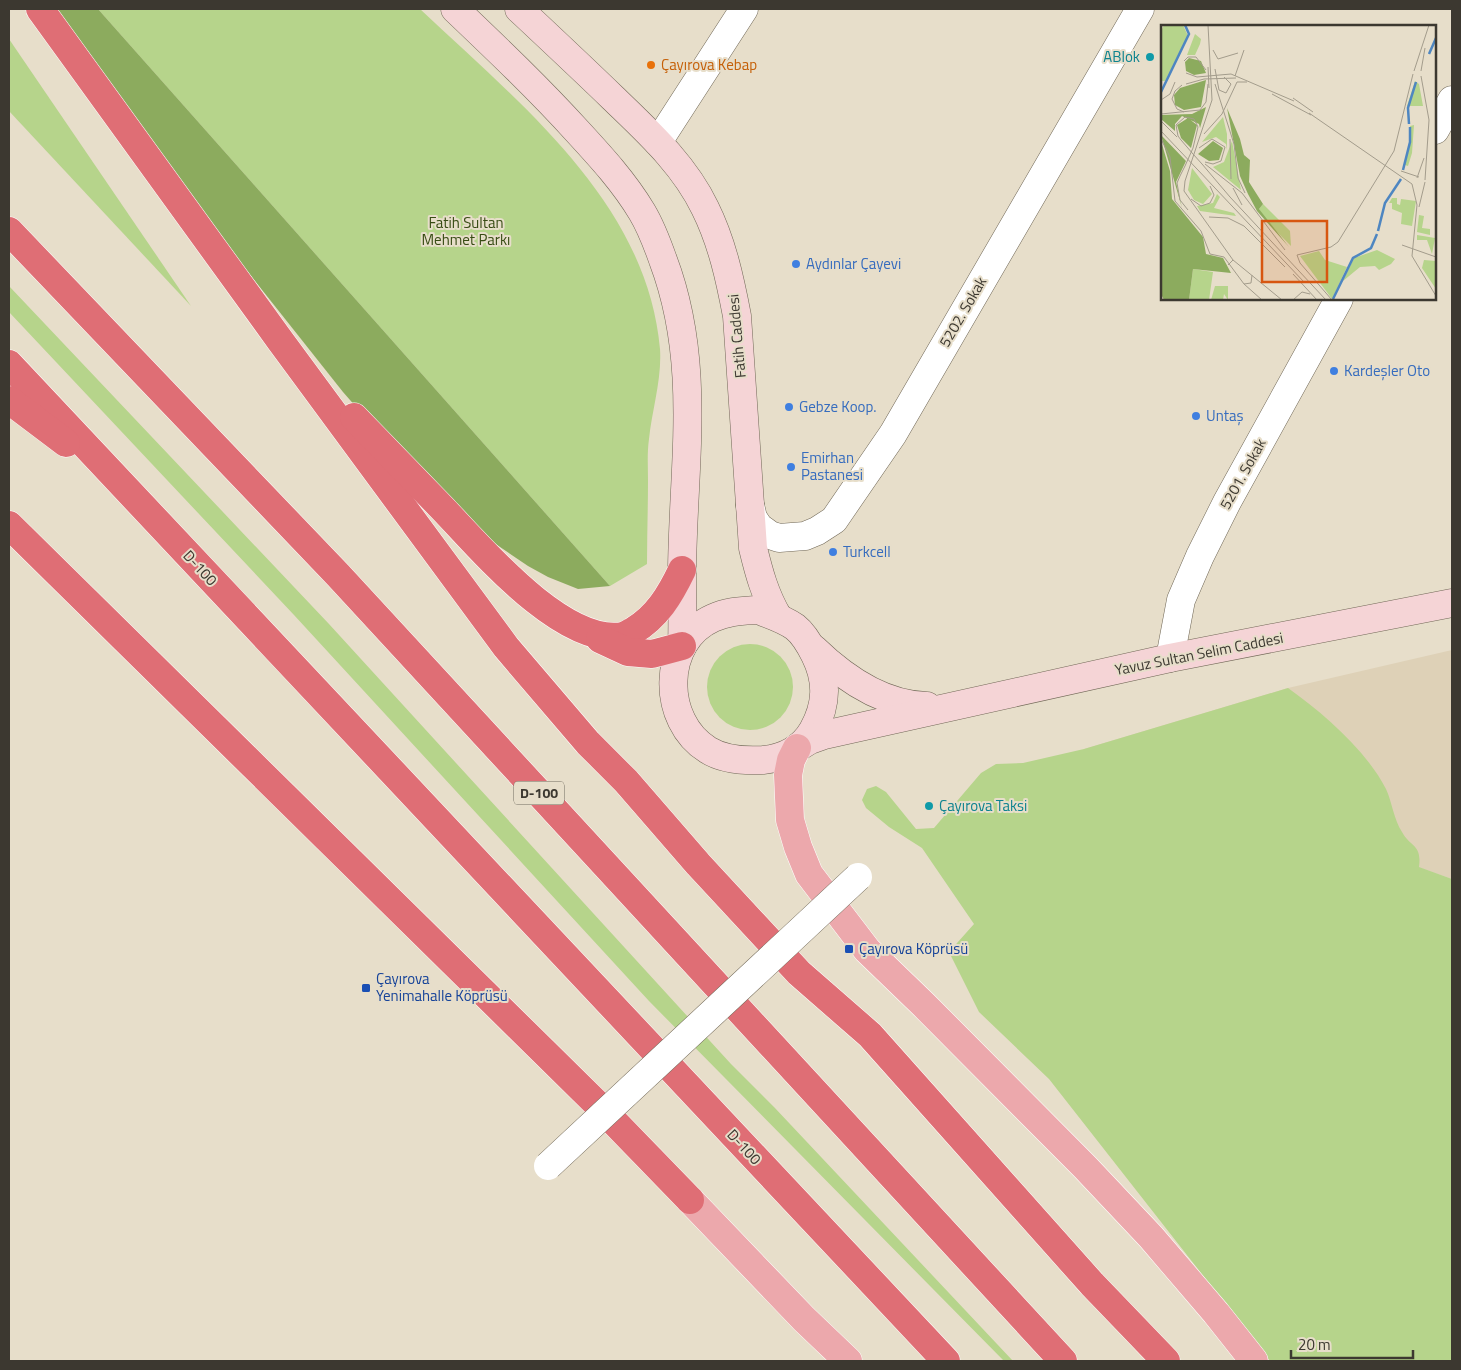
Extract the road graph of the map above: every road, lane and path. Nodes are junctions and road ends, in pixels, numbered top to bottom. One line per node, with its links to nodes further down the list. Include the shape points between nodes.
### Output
1 (40, 9): 11 (highway)
2 (455, 9): 18 (street, via 550,101 622,182 642,213 667,269 680,319 688,393)
3 (520, 9): 8 (street, Fatih Caddesi)
4 (744, 9): 8 (street)
5 (1140, 9): 16 (street, 5202. Sokak, via 892,434)
6 (1452, 100): 7 (street)
7 (1436, 128)
8 (658, 142): 15 (street, Fatih Caddesi, via 688,178 705,207 731,281 738,316)
9 (9, 231): 33 (highway, D-100, via 338,575)
10 (1339, 300): 25 (street, 5201. Sokak, via 1200,556 1181,600)
11 (279, 339): 22 (highway, via 516,584); 34 (highway, via 506,647 588,743 799,973 870,1034 1092,1284)
12 (9, 364): 14 (highway, D-100 / D-100)
13 (9, 400): 14 (highway)
14 (117, 480): 32 (highway, D-100 / D-100)
15 (750, 505): 16 (street, 5202. Sokak, via 759,527 779,538 805,536); 19 (street, Fatih Caddesi)
16 (834, 520): 19 (street, via 810,546 766,558)
17 (9, 525): 30 (highway, via 595,1102)
18 (682, 570): 22 (highway, via 663,605 644,624 624,636 600,636); 24 (street)
19 (760, 579): 21 (street, Fatih Caddesi)
20 (1452, 603): 25 (street, Yavuz Sultan Selim Caddesi)
21 (778, 617): 23 (street, via 796,628); 24 (street, via 758,610 735,611 712,618)
22 (580, 628): 24 (highway, via 628,652 652,654)
23 (810, 645): 26 (street, via 835,668 873,693 905,703); 27 (street, via 825,681 824,699 819,719 806,741)
24 (682, 646): 27 (street, via 674,671 674,694 678,715 694,739 708,750 740,760 775,758)
25 (1170, 658): 26 (street, Yavuz Sultan Selim Caddesi)
26 (946, 707): 27 (street, via 824,735)
27 (797, 748): 35 (main road, via 788,775 790,820 809,874 867,950 1151,1237)
28 (858, 877): 29 (street, bridge)
29 (548, 1166)
30 (690, 1200): 31 (main road, via 804,1320)
31 (848, 1361)
32 (946, 1361)
33 (1063, 1361)
34 (1166, 1361)
35 (1254, 1361)

